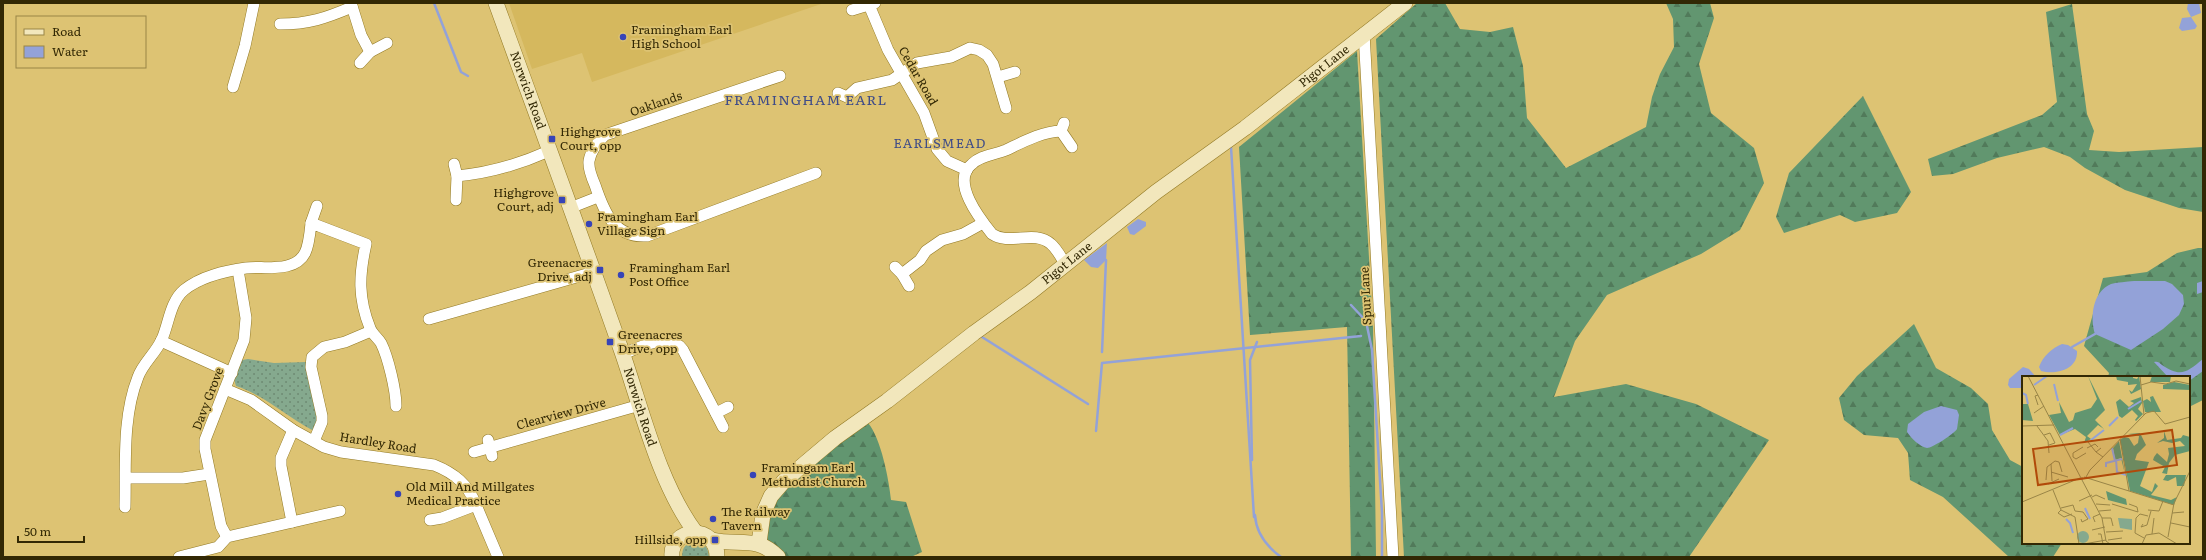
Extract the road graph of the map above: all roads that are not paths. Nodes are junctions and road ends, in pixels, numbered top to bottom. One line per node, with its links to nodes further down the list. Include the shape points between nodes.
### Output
1 (254, 3): 16 (street)
2 (496, 3): 20 (street, Norwich Road)
3 (1405, 3): 8 (street, Pigot Lane)
4 (872, 4): 6 (street, Cedar Road); 13 (street, Cedar Road, via 888,50)
5 (352, 5): 7 (street, via 326,18 304,24); 10 (street, via 361,35)
6 (852, 10)
7 (280, 24)
8 (1364, 33): 31 (street, Pigot Lane, via 1292,92 1156,192); 68 (street, Spur Lane)
9 (387, 43): 10 (street)
10 (370, 52): 11 (street)
11 (360, 63)
12 (1015, 72): 15 (street)
13 (900, 73): 15 (street, via 917,63 951,57 970,48 986,55); 17 (street, via 886,82 857,88); 22 (street, Cedar Road, via 924,113 937,149 947,161)
14 (780, 76): 25 (street, Oaklands, via 605,136 591,153 589,164)
15 (998, 77): 18 (street)
16 (233, 87)
17 (845, 97)
18 (1006, 108)
19 (1072, 147): 22 (street, via 1062,127 982,158 970,165)
20 (549, 151): 24 (street, via 489,172); 28 (street, Norwich Road)
21 (454, 164): 24 (street)
22 (967, 170): 30 (street, via 964,178 965,188 969,201)
23 (816, 172): 25 (street, Oaklands, via 647,236 636,237 626,234 615,226)
24 (457, 176): 26 (street)
25 (598, 197): 28 (street)
26 (456, 200)
27 (317, 206): 29 (street)
28 (570, 208): 33 (street, Norwich Road)
29 (311, 223): 32 (street, via 305,253 300,259 281,267); 36 (street, via 366,244 360,294)
30 (983, 223): 31 (street, via 997,238 1044,239 1056,248); 34 (street, via 963,234 942,240 926,251 920,260 898,270)
31 (1065, 264): 60 (street, Pigot Lane, via 835,438 784,481 771,496 763,514)
32 (238, 270): 37 (street, via 206,277 183,291 175,301); 39 (street, Davy Grove, via 246,318 241,349)
33 (594, 272): 35 (street); 38 (street, Norwich Road)
34 (909, 286)
35 (429, 318)
36 (371, 331): 42 (street, via 381,343 396,393); 47 (street, via 345,342 324,346 312,357 311,367 322,416)
37 (161, 341): 39 (street); 50 (street, via 138,376 131,401)
38 (622, 354): 41 (street, Norwich Road); 44 (street, via 664,340 678,343)
39 (232, 373): 40 (street, Davy Grove)
40 (225, 389): 46 (street, Hardley Road, via 252,400); 49 (street, Davy Grove, via 206,440 205,455)
41 (640, 405): 48 (street, Clearview Drive); 51 (street, Norwich Road)
42 (396, 406)
43 (728, 407): 44 (street)
44 (716, 413): 45 (street)
45 (723, 427)
46 (293, 430): 47 (street, Hardley Road); 56 (street, via 281,458)
47 (314, 441): 52 (street, Hardley Road, via 341,452 434,465 458,477)
48 (474, 452)
49 (209, 474): 50 (street, via 169,479); 58 (street, Davy Grove, via 221,526)
50 (126, 478): 53 (street)
51 (673, 494): 57 (street, Norwich Road); 62 (street, Norwich Road, via 678,528)
52 (476, 505): 55 (street); 64 (street, Hardley Road)
53 (125, 507)
54 (340, 512): 56 (street)
55 (430, 520)
56 (292, 522): 58 (street)
57 (696, 533): 59 (street, via 704,534); 62 (street, via 683,536)
58 (227, 537): 63 (street, via 218,547)
59 (712, 540): 61 (street); 65 (street, via 716,546)
60 (758, 543): 61 (street); 67 (street)
61 (739, 544): 66 (street)
62 (671, 552)
63 (179, 557)
64 (498, 557)
65 (717, 557)
66 (721, 557)
67 (778, 557)
68 (1393, 557)

